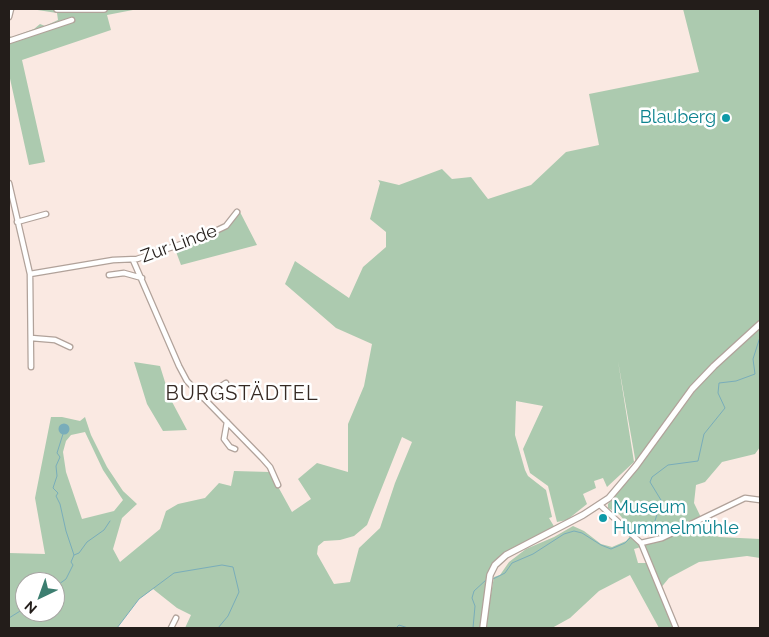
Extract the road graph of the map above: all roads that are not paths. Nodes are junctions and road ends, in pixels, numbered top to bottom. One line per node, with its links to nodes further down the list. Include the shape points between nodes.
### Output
1 (11, 9): 4 (street)
2 (57, 9): 3 (main road)
3 (104, 9)
4 (9, 17)
5 (72, 20): 6 (street)
6 (9, 41)
7 (9, 183): 10 (street)
8 (237, 212): 11 (street, Zur Linde, via 226,226 205,236)
9 (46, 214): 10 (street)
10 (17, 222): 12 (street)
11 (133, 260): 12 (street, via 113,260); 14 (street, Zur Linde)
12 (30, 274): 16 (street)
13 (109, 275): 14 (street, Zur Linde, via 124,273)
14 (142, 278): 20 (street, Zur Linde, via 179,366)
15 (760, 324): 25 (main road, via 692,389 623,483)
16 (31, 338): 17 (street, via 55,340); 18 (street)
17 (70, 347)
18 (31, 367)
19 (226, 383): 20 (street)
20 (202, 398): 21 (street, Zur Linde)
21 (226, 421): 22 (street, via 224,439); 23 (street, Zur Linde, via 270,467)
22 (235, 449)
23 (278, 485)
24 (760, 500): 26 (street, via 745,498 662,538)
25 (600, 505): 26 (street); 29 (main road, via 506,555 495,565)
26 (641, 544): 30 (street)
27 (176, 618): 28 (street)
28 (171, 628)
29 (483, 628)
30 (676, 628)

